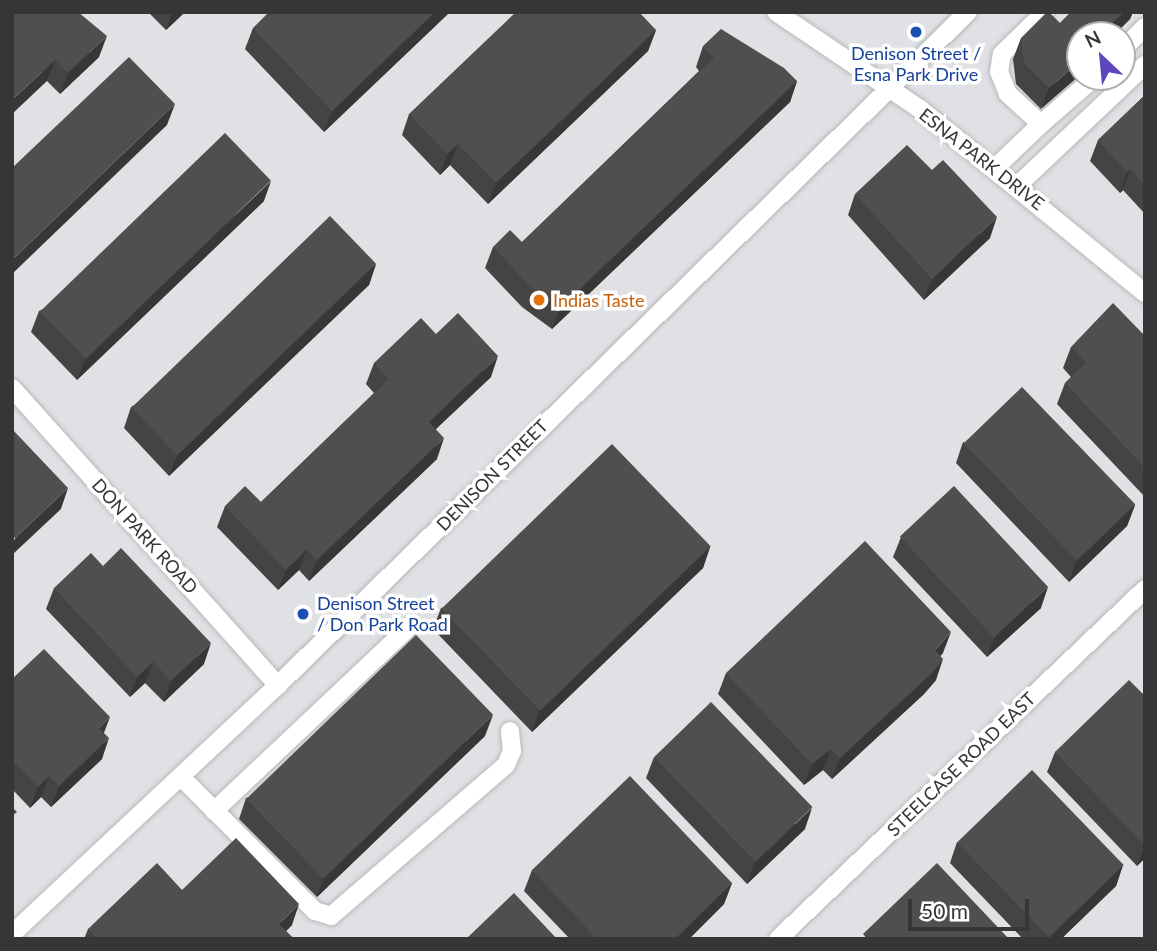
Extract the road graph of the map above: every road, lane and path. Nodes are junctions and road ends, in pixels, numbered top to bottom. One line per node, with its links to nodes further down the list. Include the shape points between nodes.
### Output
1 (776, 12): 5 (street, ESNA PARK DRIVE)
2 (968, 12): 5 (street, DENISON STREET)
3 (1045, 12): 7 (street, via 1002,54 999,72 1008,94)
4 (1145, 65): 9 (street)
5 (888, 87): 8 (street, ESNA PARK DRIVE); 14 (street, DENISON STREET)
6 (1080, 91): 7 (street)
7 (1041, 124): 8 (street)
8 (995, 168): 9 (street, ESNA PARK DRIVE)
9 (1017, 186): 10 (street, ESNA PARK DRIVE)
10 (1145, 292)
11 (12, 388): 14 (street, DON PARK ROAD)
12 (1145, 589): 19 (street, STEELCASE ROAD EAST)
13 (405, 631): 17 (street)
14 (278, 685): 16 (street, DENISON STREET)
15 (510, 731): 17 (street, via 512,751 506,765 331,916 315,911)
16 (181, 777): 17 (street); 18 (street, DENISON STREET)
17 (214, 811)
18 (12, 934)
19 (778, 939)

